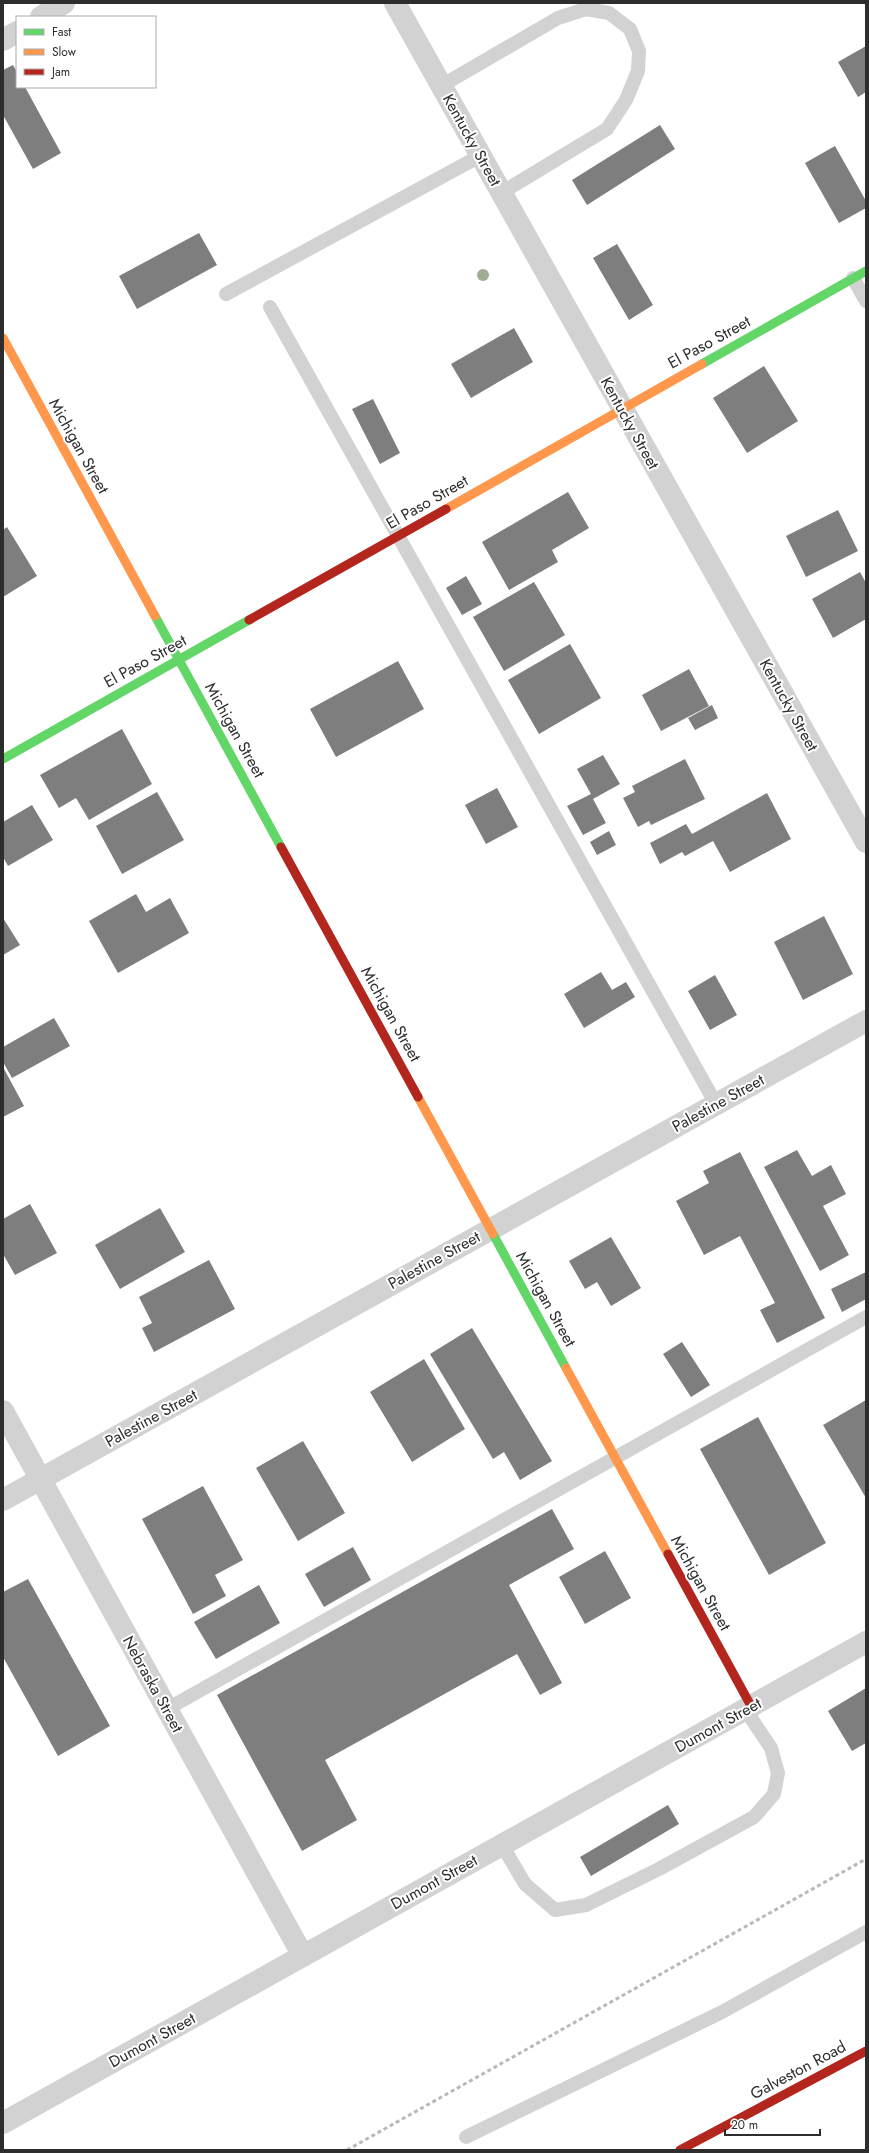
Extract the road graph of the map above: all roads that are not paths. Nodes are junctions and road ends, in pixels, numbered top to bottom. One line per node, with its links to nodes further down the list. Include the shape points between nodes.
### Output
1 (64, 3): 3 (street)
2 (395, 3): 6 (street, Kentucky Street)
3 (43, 16)
4 (16, 33): 5 (street)
5 (3, 40)
6 (441, 86): 7 (street, Kentucky Street); 8 (lane, via 558,18 586,9 609,13 630,28 638,50 638,71 626,100 607,129)
7 (480, 156): 8 (street, Kentucky Street); 11 (lane)
8 (501, 192): 15 (street, Kentucky Street)
9 (866, 271): 10 (street, El Paso Street)
10 (853, 278): 12 (lane); 15 (street, El Paso Street)
11 (226, 294)
12 (866, 301)
13 (270, 307): 16 (lane)
14 (3, 338): 17 (street, Michigan Street)
15 (622, 409): 16 (street, El Paso Street); 19 (street, Kentucky Street)
16 (398, 536): 17 (street, El Paso Street); 21 (lane)
17 (179, 659): 18 (street, El Paso Street); 22 (street, Michigan Street)
18 (3, 759)
19 (866, 842)
20 (866, 1021): 21 (street, Palestine Street)
21 (716, 1104): 22 (street, Palestine Street)
22 (491, 1229): 25 (street, Michigan Street); 26 (street, Palestine Street)
23 (866, 1317): 25 (lane)
24 (3, 1411): 26 (street, Nebraska Street)
25 (616, 1457): 29 (street, Michigan Street); 30 (lane)
26 (40, 1479): 27 (street, Palestine Street); 30 (street, Nebraska Street)
27 (3, 1500)
28 (866, 1642): 29 (street, Dumont Street)
29 (748, 1708): 31 (street, Dumont Street); 31 (lane, via 771,1748 778,1773 774,1794 754,1817 586,1905 555,1910 525,1884)
30 (167, 1709): 33 (street, Nebraska Street)
31 (502, 1845): 33 (street, Dumont Street)
32 (866, 1932): 36 (lane, via 722,2012)
33 (303, 1956): 35 (street, Dumont Street)
34 (866, 2051): 37 (street, Galveston Road)
35 (3, 2123)
36 (466, 2136)
37 (680, 2150)

